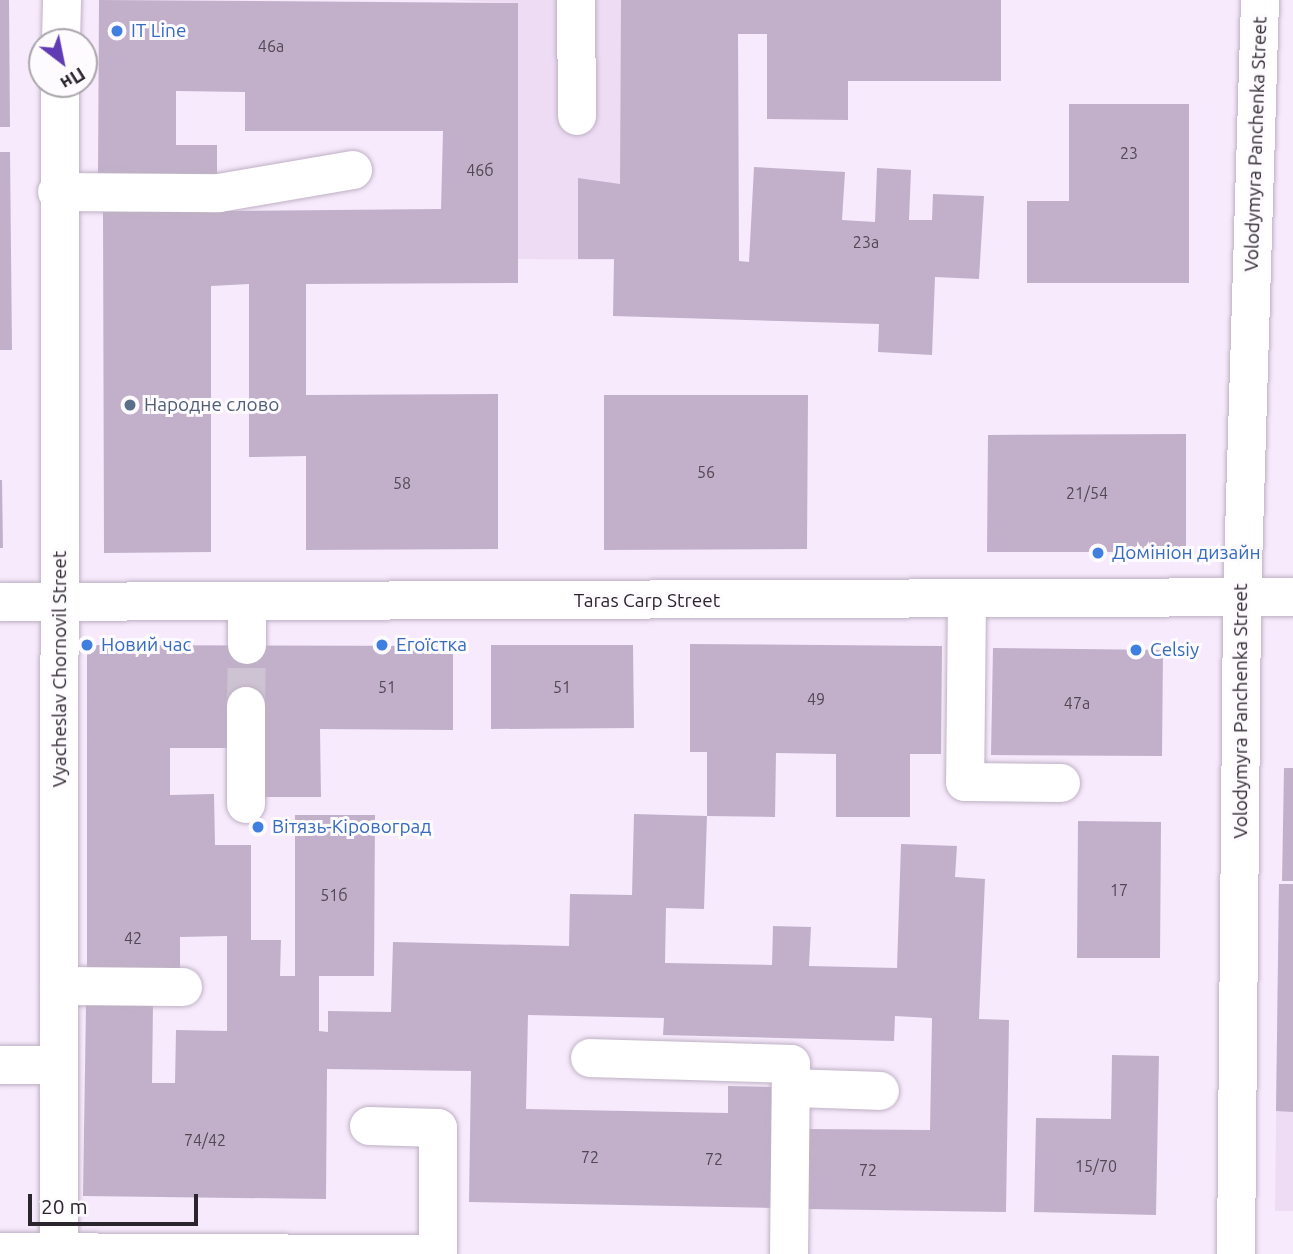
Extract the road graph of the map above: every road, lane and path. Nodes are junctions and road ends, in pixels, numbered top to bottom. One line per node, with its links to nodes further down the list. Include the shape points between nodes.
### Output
1 (62, 0): 4 (street)
2 (576, 0): 6 (street)
3 (1260, 0): 11 (street, Volodymyra Panchenka Street)
4 (61, 28)
5 (60, 98): 8 (street, Vyacheslav Chornovil Street)
6 (577, 116)
7 (353, 170): 8 (street, via 219,193)
8 (57, 192): 13 (street, Vyacheslav Chornovil Street)
9 (1293, 597): 11 (street, Taras Carp Street)
10 (967, 600): 11 (street, Taras Carp Street); 14 (street, Taras Carp Street); 17 (street, via 965,782)
11 (1241, 600): 32 (street, Volodymyra Panchenka Street)
12 (0, 603): 13 (street, Taras Carp Street)
13 (60, 603): 14 (street, Taras Carp Street); 19 (street, Vyacheslav Chornovil Street)
14 (247, 604): 15 (street)
15 (247, 645)
16 (247, 705): 18 (street)
17 (1061, 783)
18 (246, 804)
19 (59, 986): 20 (street); 23 (street, Vyacheslav Chornovil Street)
20 (183, 986)
21 (590, 1058): 24 (street, via 791,1064)
22 (0, 1065): 23 (street)
23 (59, 1065): 28 (street, Vyacheslav Chornovil Street)
24 (791, 1088): 25 (street); 31 (street)
25 (880, 1091)
26 (369, 1126): 30 (street, via 438,1128)
27 (0, 1252): 28 (street)
28 (59, 1252): 29 (street)
29 (423, 1254)
30 (438, 1254)
31 (789, 1254)
32 (1236, 1254)

